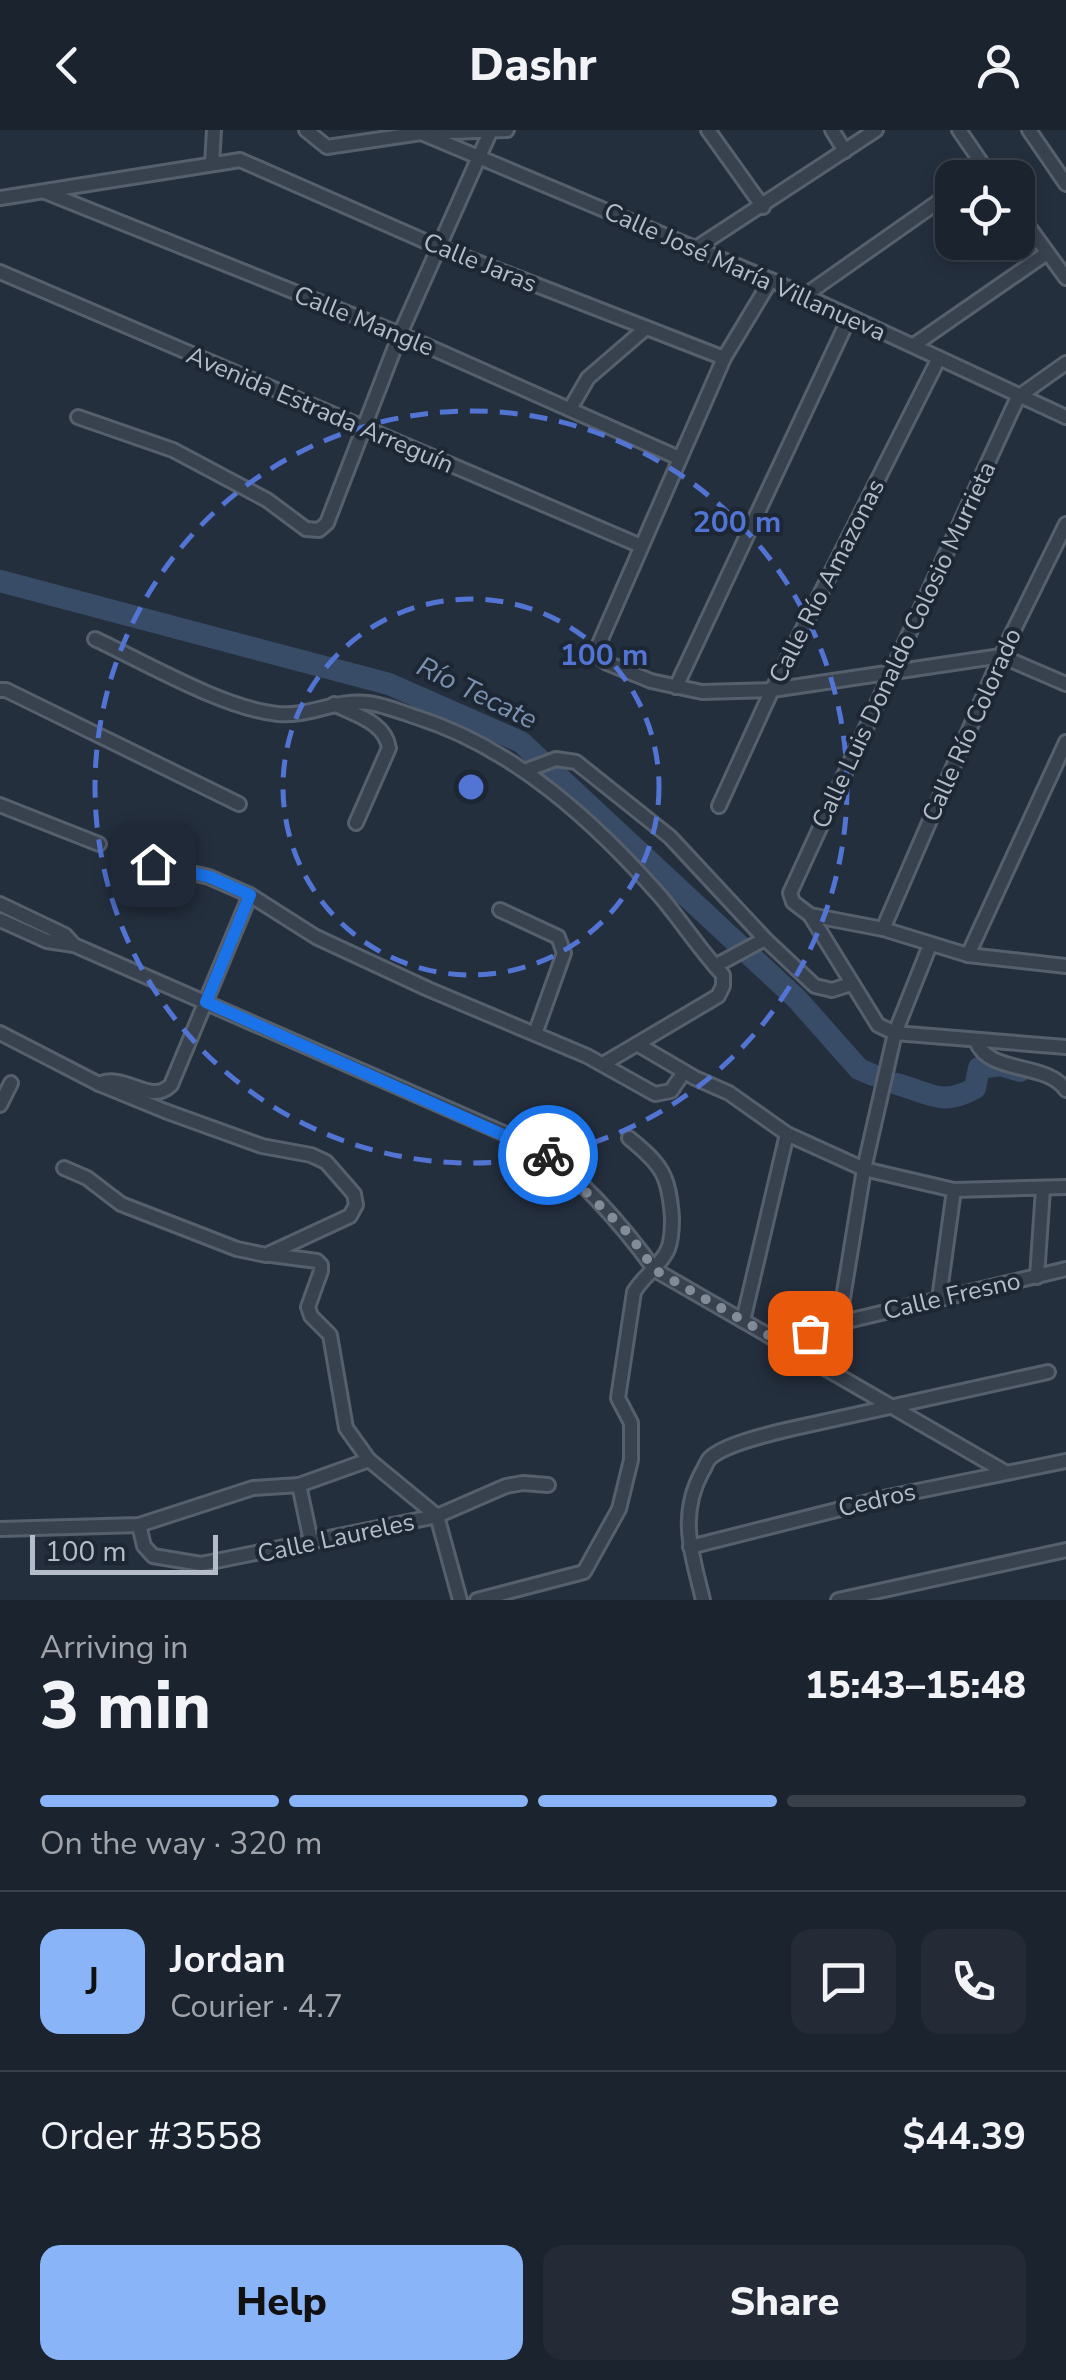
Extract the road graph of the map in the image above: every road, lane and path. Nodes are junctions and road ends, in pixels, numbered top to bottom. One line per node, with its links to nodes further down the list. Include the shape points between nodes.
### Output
1 (214, 130): 14 (street)
2 (306, 130): 10 (street, via 328,148)
3 (507, 130): 9 (street)
4 (708, 130): 19 (street)
5 (832, 130): 11 (street)
6 (876, 130): 11 (street)
7 (959, 130): 13 (street)
8 (1029, 130): 15 (street)
9 (491, 131): 10 (street); 12 (street)
10 (418, 132): 12 (street, Calle José María Villanueva)
11 (846, 150): 19 (street)
12 (480, 158): 21 (street); 22 (street, Calle José María Villanueva)
13 (980, 160)
14 (212, 164): 16 (street); 21 (street, Calle Jaras, via 240,160)
15 (1066, 184)
16 (44, 192): 17 (street); 30 (street, Calle Mangle)
17 (0, 198)
18 (935, 204): 27 (street)
19 (763, 207): 22 (street)
20 (1035, 236): 23 (street)
21 (436, 246): 29 (street, Calle Jaras); 30 (street)
22 (696, 248): 26 (street, Calle José María Villanueva)
23 (1047, 253): 25 (street); 31 (street)
24 (0, 272): 39 (street, Avenida Estrada Arreguín)
25 (1066, 278)
26 (771, 280): 27 (street, Calle José María Villanueva); 32 (street)
27 (804, 296): 28 (street, Calle José María Villanueva)
28 (849, 318): 31 (street, Calle José María Villanueva); 47 (street)
29 (646, 328): 32 (street, Calle Jaras); 36 (street, via 588,378)
30 (400, 334): 36 (street, Calle Mangle); 39 (street)
31 (914, 345): 33 (street, Calle José María Villanueva)
32 (724, 358): 40 (street)
33 (939, 358): 35 (street, Calle José María Villanueva); 49 (street, Calle Río Amazonas)
34 (1066, 363): 35 (street)
35 (1018, 397): 38 (street, Calle José María Villanueva); 45 (street, Calle Luis Donaldo Colosio Murrieta)
36 (570, 409): 40 (street, Calle Mangle)
37 (78, 417): 39 (street, via 173,450 267,500 306,529 319,530 328,523)
38 (1066, 417)
39 (362, 429): 42 (street, Avenida Estrada Arreguín)
40 (679, 458): 42 (street)
41 (1066, 524): 44 (street, Calle Río Colorado)
42 (641, 546): 47 (street, via 599,644 601,660)
43 (96, 640): 50 (street, via 223,698 275,714)
44 (1001, 656): 45 (street); 46 (street); 64 (street, Calle Río Colorado)
45 (890, 672): 49 (street); 62 (street, Calle Luis Donaldo Colosio Murrieta, via 790,893)
46 (1066, 684)
47 (676, 687): 49 (street)
48 (0, 690): 53 (street)
49 (772, 690): 55 (street, Calle Río Amazonas)
50 (332, 703): 52 (street, via 369,702 450,728); 56 (street, via 382,728 387,737 389,748)
51 (1066, 742): 68 (street)
52 (527, 770): 65 (street, via 556,760 576,762 670,837); 70 (street, via 660,898)
53 (240, 804)
54 (0, 805): 57 (street)
55 (719, 806)
56 (356, 822)
57 (99, 844)
58 (153, 864): 59 (street)
59 (250, 895): 72 (street); 74 (street, via 316,936)
60 (0, 904): 66 (street)
61 (500, 910): 74 (street, via 562,943)
62 (810, 915): 64 (street); 71 (street)
63 (0, 920): 66 (street)
64 (883, 929): 67 (street)
65 (765, 939): 70 (street); 71 (street, via 815,986)
66 (74, 945): 72 (street)
67 (930, 945): 68 (street); 75 (street)
68 (968, 955): 69 (street)
69 (1065, 965)
70 (715, 966): 77 (street, via 723,974 718,996)
71 (851, 984): 75 (street, via 878,1025)
72 (206, 1002): 82 (street, via 163,1093 116,1080); 94 (street, via 540,1149 628,1233)
73 (0, 1033): 82 (street)
74 (535, 1034): 79 (street)
75 (894, 1034): 76 (street); 88 (street)
76 (976, 1041): 78 (street); 83 (street, via 986,1056 1050,1076)
77 (637, 1044): 79 (street); 80 (street)
78 (1066, 1046)
79 (603, 1064): 80 (street, via 655,1094 671,1091)
80 (684, 1072): 85 (street, via 729,1093)
81 (11, 1083): 84 (street)
82 (99, 1084): 92 (street, via 262,1146 326,1162 354,1194 350,1216)
83 (1066, 1090)
84 (0, 1105)
85 (787, 1134): 88 (street); 97 (street)
86 (629, 1138): 94 (street, via 657,1161 670,1194 669,1247)
87 (64, 1168): 92 (street, via 121,1204)
88 (864, 1169): 91 (street); 98 (street)
89 (1066, 1186): 90 (street)
90 (1043, 1189): 91 (street); 95 (street)
91 (954, 1190): 96 (street)
92 (266, 1255): 102 (street, via 321,1265 308,1307 330,1334 346,1428)
93 (1066, 1269): 95 (street, Calle Fresno)
94 (655, 1270): 97 (street); 114 (street, via 634,1292 620,1374 618,1398 632,1424 619,1509 584,1572)
95 (1037, 1277): 96 (street, Calle Fresno)
96 (939, 1299): 98 (street, Calle Fresno)
97 (743, 1321): 99 (street)
98 (838, 1323): 99 (street, Calle Fresno)
99 (782, 1343): 101 (street)
100 (1048, 1372): 101 (street)
101 (887, 1406): 104 (street); 111 (street, via 753,1439 710,1458 687,1510)
102 (369, 1460): 105 (street); 107 (street)
103 (1066, 1460): 104 (street, Cedros)
104 (1005, 1472): 111 (street, Cedros)
105 (299, 1485): 108 (street, via 253,1488); 110 (street)
106 (548, 1486): 107 (street, Calle Laureles, via 506,1486)
107 (438, 1516): 110 (street, Calle Laureles); 113 (street)
108 (139, 1525): 109 (street); 110 (street, Calle Laureles, via 153,1556 201,1564)
109 (0, 1528)
110 (311, 1541)
111 (690, 1547): 115 (street)
112 (1066, 1550): 116 (street)
113 (460, 1600)
114 (477, 1600)
115 (703, 1600)
116 (838, 1600)

